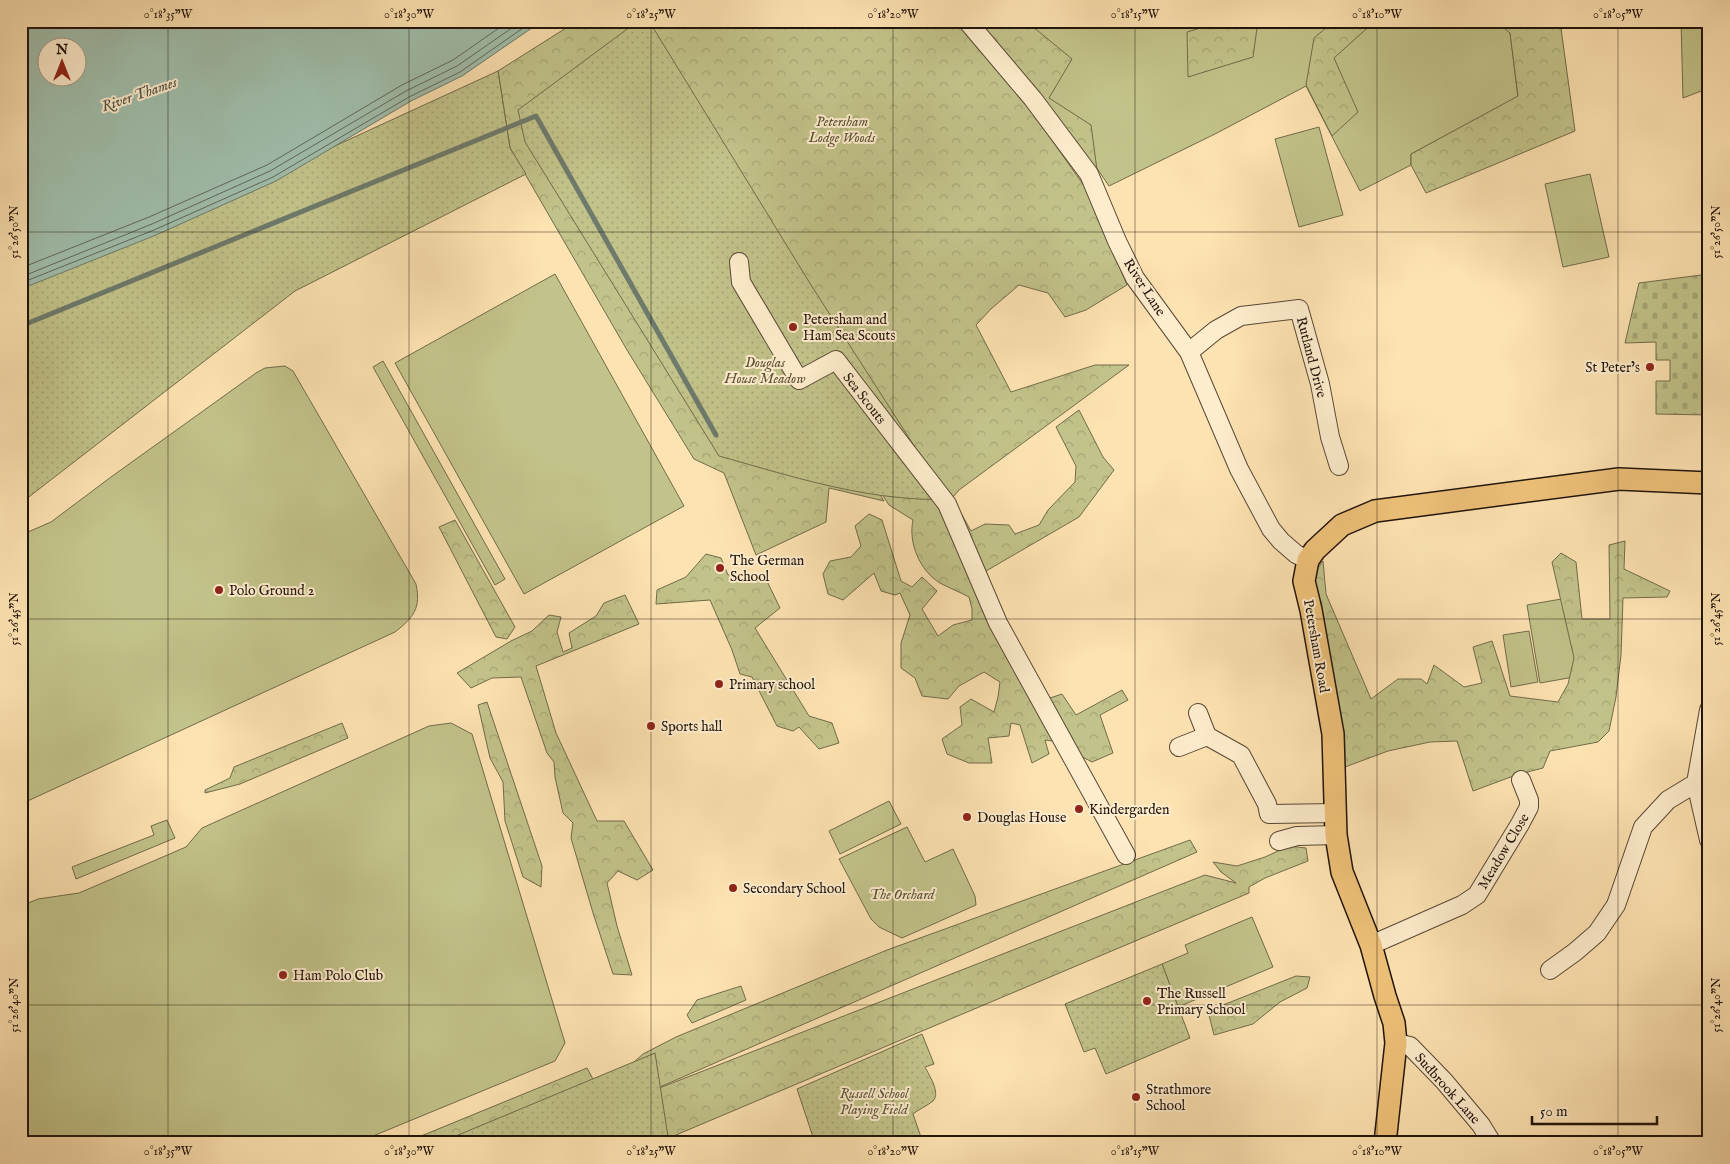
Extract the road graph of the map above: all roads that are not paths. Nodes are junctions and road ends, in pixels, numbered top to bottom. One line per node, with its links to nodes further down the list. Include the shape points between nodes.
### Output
1 (967, 21): 3 (street, River Lane, via 1033,99 1089,174 1135,278)
2 (740, 262): 17 (street, Sea Scouts, via 741,282 799,380 836,360 947,504 998,623)
3 (1189, 352): 4 (street, Rutland Drive, via 1216,330 1241,316 1299,309); 6 (street, River Lane, via 1239,469 1271,529 1296,554)
4 (1339, 466)
5 (1709, 483): 6 (main road, via 1619,479 1375,511 1342,525)
6 (1308, 560): 13 (main road, Petersham Road, via 1304,581 1333,734)
7 (1709, 710): 12 (street)
8 (1198, 713): 9 (street)
9 (1207, 736): 10 (street); 13 (street, via 1241,755 1268,804 1269,814)
10 (1179, 747)
11 (1521, 780): 18 (street, Meadow Close, via 1529,808 1477,895 1462,905)
12 (1696, 783): 15 (street); 19 (street, via 1668,800 1643,827 1616,905 1596,933)
13 (1336, 813): 14 (main road, Petersham Road)
14 (1336, 835): 16 (street, via 1297,836); 18 (main road, Petersham Road, via 1342,872)
15 (1709, 840)
16 (1279, 841)
17 (1126, 855)
18 (1371, 945): 20 (main road, Petersham Road, via 1394,1023)
19 (1550, 970)
20 (1396, 1043): 21 (main road, Petersham Road); 22 (street, Sudbrook Lane, via 1410,1046 1444,1081 1481,1124)
21 (1385, 1143)
22 (1492, 1143)

